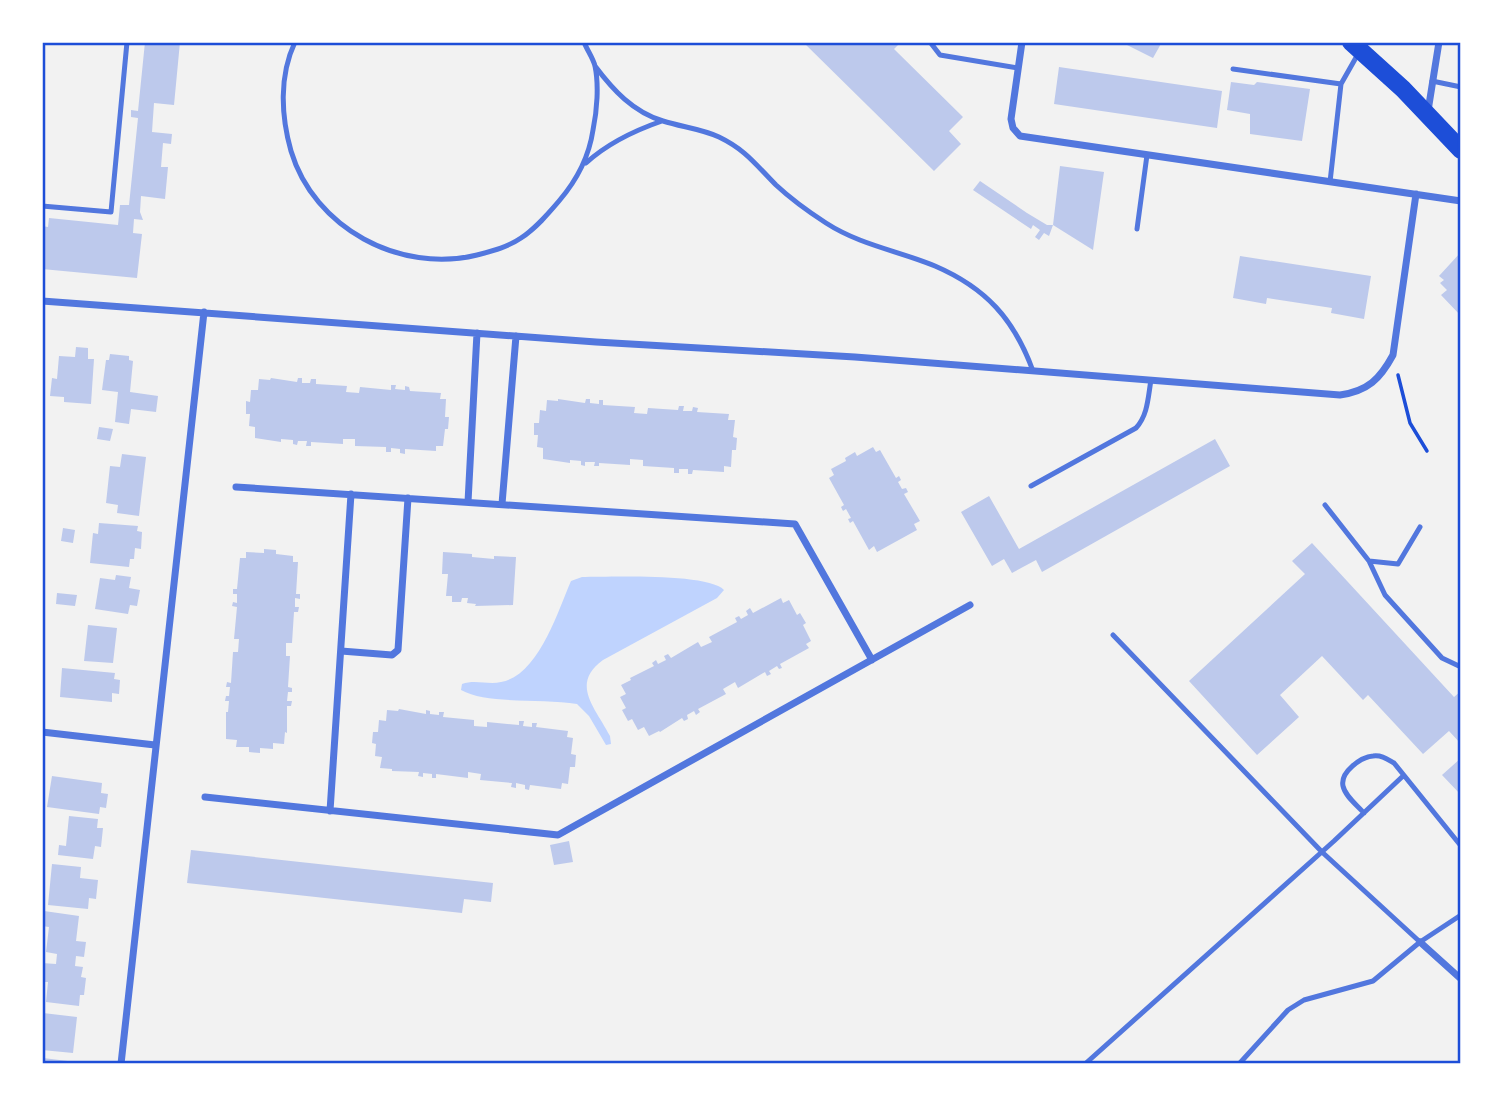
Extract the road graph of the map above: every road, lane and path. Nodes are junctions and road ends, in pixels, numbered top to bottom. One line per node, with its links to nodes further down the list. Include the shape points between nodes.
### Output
1 (127, 42): 22 (lane, via 111,212)
2 (295, 42): 18 (lane, via 283,98 285,131 295,164 318,202 334,218 380,248 435,260 496,251 521,239 545,218)
3 (584, 42): 8 (lane)
4 (930, 42): 9 (lane, via 940,55)
5 (1022, 42): 9 (street)
6 (1438, 42): 11 (street)
7 (1356, 46): 12 (lane); 14 (main road)
8 (594, 65): 15 (lane, via 611,88 635,108); 18 (lane, via 595,119)
9 (1018, 68): 17 (street, via 1011,119 1020,136)
10 (1233, 69): 12 (lane)
11 (1432, 81): 13 (lane); 14 (street)
12 (1341, 84): 19 (lane)
13 (1461, 87)
14 (1427, 115): 16 (main road)
15 (662, 121): 18 (lane, via 611,143); 29 (lane, via 736,146 797,204 830,226 967,283 1009,320)
16 (1460, 147)
17 (1147, 155): 19 (street); 23 (lane)
18 (583, 165)
19 (1330, 182): 20 (street)
20 (1416, 194): 21 (street); 28 (street)
21 (1461, 201)
22 (42, 206)
23 (1137, 229)
24 (42, 301): 25 (street)
25 (204, 312): 26 (street); 47 (street)
26 (477, 333): 27 (street); 36 (street)
27 (516, 336): 29 (street); 37 (street)
28 (1393, 355): 30 (street, via 1377,378 1357,393 1340,395); 31 (path, via 1410,423)
29 (1033, 371): 30 (street)
30 (1151, 380): 32 (lane, via 1146,410 1136,428)
31 (1427, 451)
32 (1031, 486)
33 (236, 487): 34 (street)
34 (351, 494): 35 (street); 43 (street)
35 (408, 498): 36 (street); 43 (street, via 398,650 392,655)
36 (468, 502): 37 (street)
37 (502, 504): 44 (street, via 795,524)
38 (1325, 505): 40 (lane)
39 (1420, 527): 40 (lane, via 1398,564)
40 (1369, 561): 45 (lane, via 1385,595 1443,658)
41 (971, 605): 44 (street)
42 (1113, 635): 53 (lane)
43 (341, 651): 50 (street)
44 (872, 660): 50 (street, via 558,835)
45 (1461, 667)
46 (42, 732): 47 (street)
47 (155, 745): 57 (street)
48 (1403, 776): 51 (lane); 51 (lane, via 1383,756 1370,756 1353,766 1343,778 1343,787); 52 (lane)
49 (205, 797): 50 (street)
50 (330, 811)
51 (1364, 813): 53 (lane)
52 (1461, 846)
53 (1322, 852): 55 (lane); 58 (lane)
54 (1461, 915): 55 (lane)
55 (1420, 942): 56 (street); 59 (lane, via 1373,981 1304,1000 1287,1010)
56 (1461, 979)
57 (121, 1064)
58 (1085, 1064)
59 (1239, 1064)

